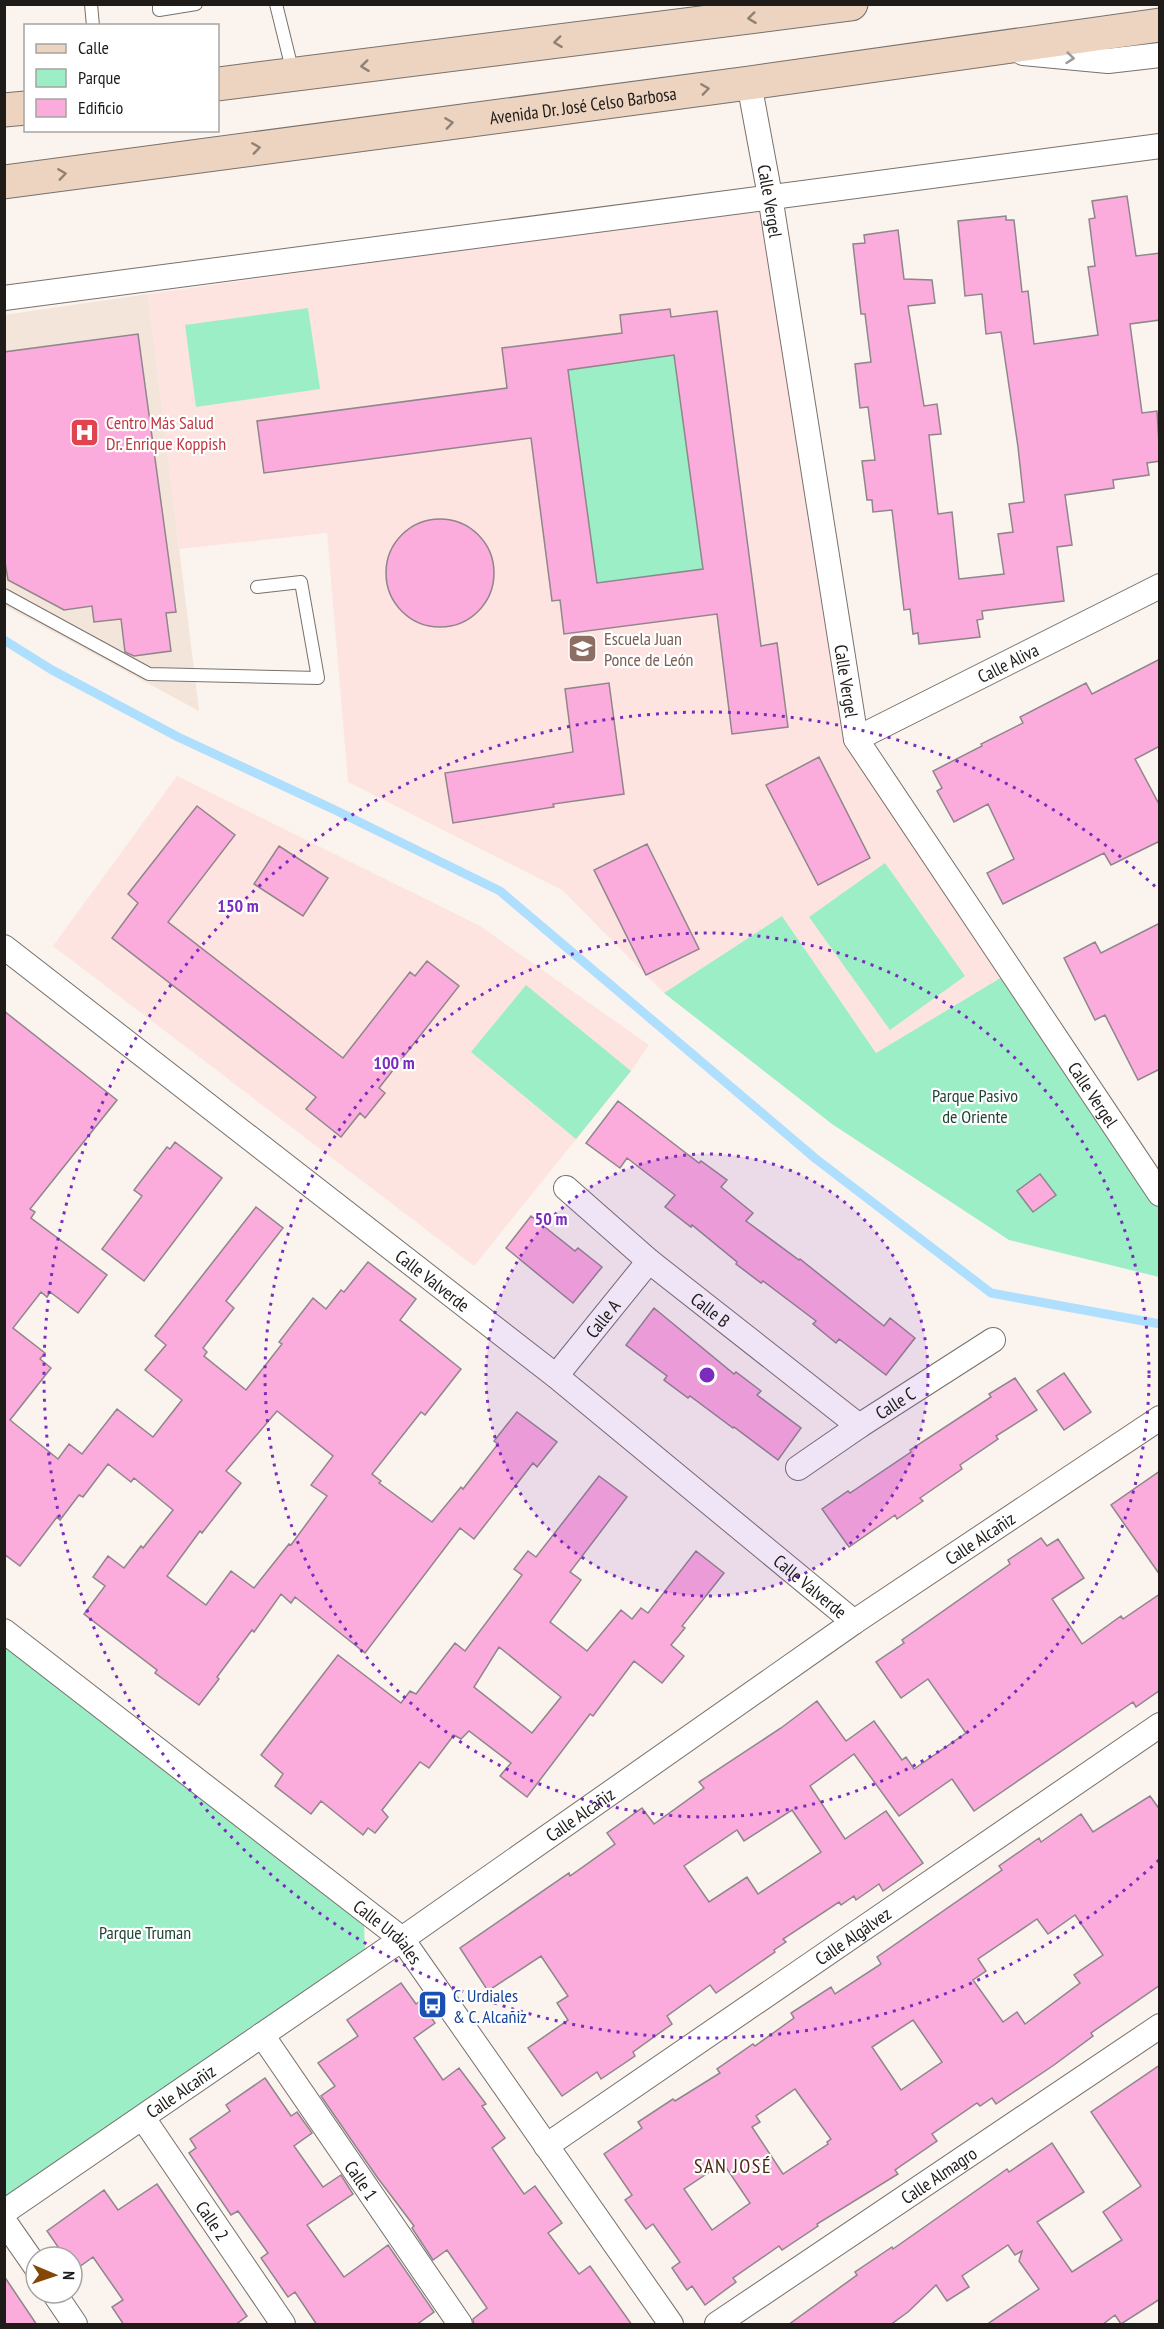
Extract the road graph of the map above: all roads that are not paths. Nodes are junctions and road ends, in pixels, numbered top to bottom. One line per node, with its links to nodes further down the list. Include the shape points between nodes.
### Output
1 (91, 4): 6 (lane)
2 (196, 4): 5 (lane)
3 (276, 4): 10 (lane)
4 (851, 4): 10 (main road, one-way to 10)
5 (159, 7)
6 (93, 24)
7 (1160, 25): 8 (main road, Avenida Dr. José Celso Barbosa)
8 (991, 50): 9 (street, one-way to 9, via 1108,61); 11 (main road, Avenida Dr. José Celso Barbosa)
9 (1160, 55)
10 (293, 75): 12 (main road)
11 (749, 83): 16 (main road, Avenida Dr. José Celso Barbosa, one-way to 11); 17 (street, Calle Vergel)
12 (219, 84)
13 (24, 108): 14 (main road)
14 (4, 110)
15 (1160, 146): 17 (street)
16 (4, 182)
17 (770, 196): 18 (street); 22 (street, Calle Vergel)
18 (4, 298)
19 (257, 586): 21 (lane, via 301,582 318,678 149,674)
20 (1160, 586): 22 (street, Calle Aliva)
21 (4, 595)
22 (856, 739): 25 (street, Calle Vergel)
23 (4, 947): 28 (street, Calle Valverde)
24 (567, 1188): 26 (street, Calle B)
25 (1160, 1194)
26 (649, 1261): 28 (street, Calle A); 30 (street, Calle B)
27 (993, 1340): 30 (street, Calle C)
28 (556, 1376): 32 (street, Calle Valverde)
29 (1160, 1418): 32 (street, Calle Alcañiz)
30 (859, 1426): 31 (street, Calle C)
31 (798, 1468)
32 (854, 1622): 35 (street, Calle Alcañiz)
33 (4, 1631): 35 (street, Calle Urdiales)
34 (1160, 1725): 39 (street, Calle Algálvez)
35 (402, 1940): 37 (street, Calle Alcañiz); 39 (street, Calle Urdiales)
36 (1160, 2026): 48 (street, Calle Almagro)
37 (262, 2035): 38 (street, Calle Alcañiz); 46 (street, Calle 1)
38 (143, 2118): 40 (street, Calle Alcañiz); 45 (street, Calle 2)
39 (546, 2146): 47 (street, Calle Urdiales)
40 (4, 2212)
41 (4, 2221): 42 (street)
42 (24, 2250)
43 (62, 2305): 44 (street)
44 (75, 2325)
45 (283, 2325)
46 (460, 2325)
47 (671, 2325)
48 (717, 2325)

